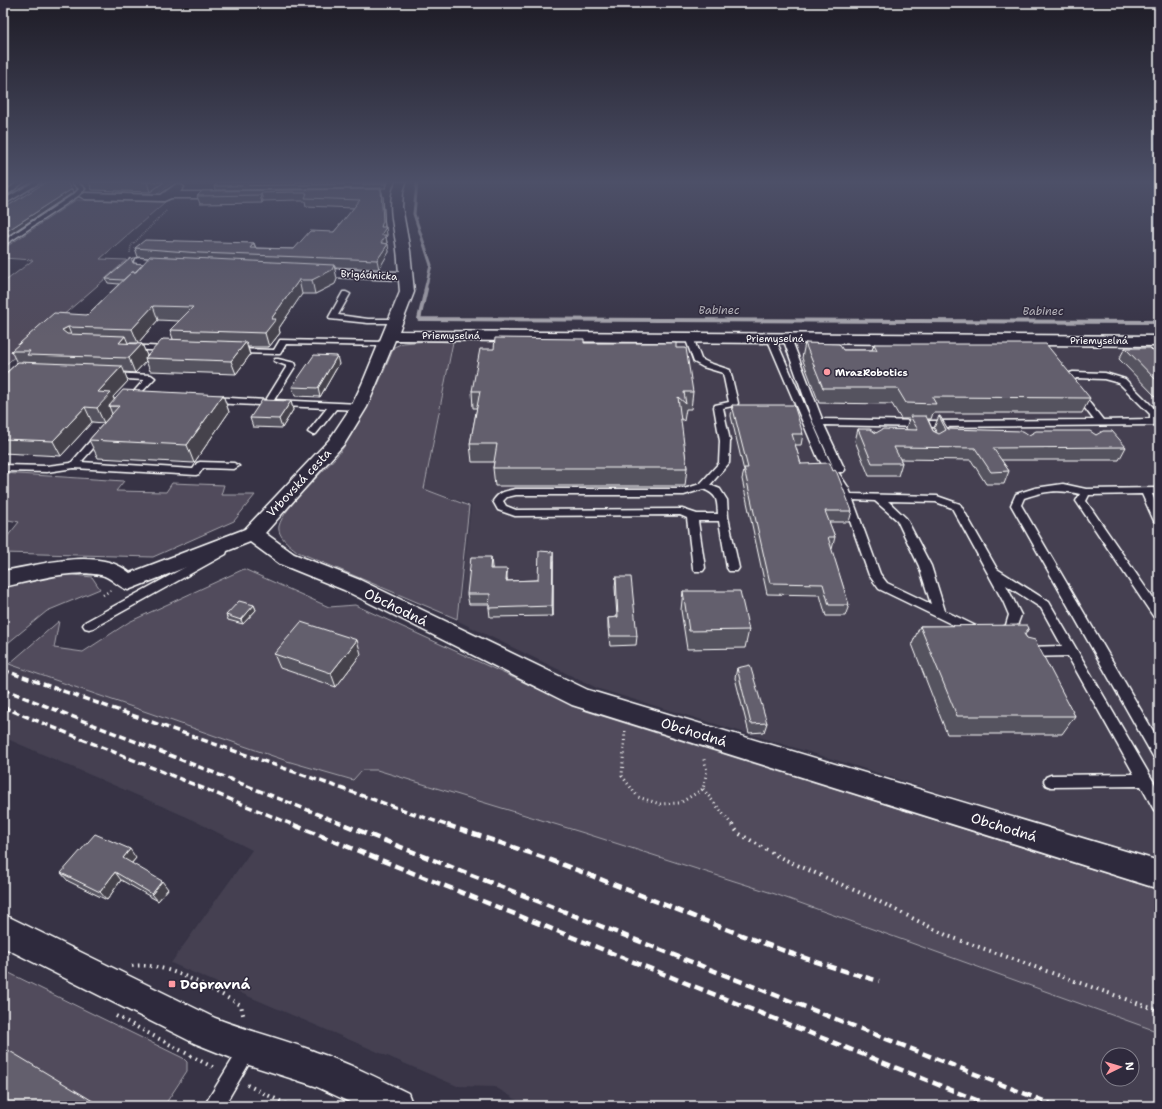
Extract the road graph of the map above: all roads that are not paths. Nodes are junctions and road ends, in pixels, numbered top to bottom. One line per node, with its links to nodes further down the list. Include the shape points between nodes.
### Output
1 (17, 234): 3 (lane)
2 (401, 234): 7 (street, Vrbovská cesta)
3 (4, 242)
4 (182, 265): 5 (street)
5 (147, 266)
6 (290, 271): 7 (street, Brigádnicka)
7 (407, 276): 9 (street, Vrbovská cesta, via 407,292)
8 (346, 294): 9 (lane, via 333,317 368,320)
9 (391, 333): 10 (street, Priemyselná); 16 (lane, via 283,342 277,352); 23 (street, Vrbovská cesta)
10 (689, 337): 11 (street, Priemyselná); 41 (lane, via 697,360 727,372 734,403 718,407 725,441)
11 (771, 338): 12 (street, Priemyselná); 52 (lane, via 823,458 843,487)
12 (786, 338): 13 (street, Priemyselná); 26 (lane)
13 (1159, 341)
14 (121, 347): 15 (lane)
15 (176, 349)
16 (230, 351)
17 (278, 361): 21 (lane, via 292,365)
18 (105, 376): 19 (lane, via 150,378 131,399)
19 (150, 397)
20 (205, 400): 21 (lane)
21 (268, 403): 22 (lane)
22 (332, 406): 23 (lane); 36 (lane)
23 (359, 407): 57 (street, Vrbovská cesta, via 336,442)
24 (934, 413): 31 (lane)
25 (1056, 413): 27 (lane)
26 (818, 422): 30 (lane); 45 (lane)
27 (1064, 422): 28 (lane); 32 (lane)
28 (1074, 422): 29 (lane); 37 (lane)
29 (1100, 422): 33 (lane); 33 (lane, via 1069,382 1073,375 1105,376 1122,381 1154,413)
30 (864, 423): 34 (lane); 39 (lane)
31 (939, 423): 32 (lane); 34 (lane)
32 (1009, 423): 38 (lane)
33 (1157, 423)
34 (926, 424): 40 (lane)
35 (109, 425): 42 (lane)
36 (313, 432)
37 (1082, 432)
38 (1017, 433)
39 (870, 435)
40 (932, 436)
41 (724, 463): 46 (lane); 47 (lane)
42 (74, 465): 43 (lane, via 196,472 200,465); 44 (lane, via 47,470)
43 (234, 466)
44 (3, 468)
45 (840, 470)
46 (704, 486): 47 (lane); 50 (lane)
47 (716, 490): 55 (lane, via 722,500)
48 (1144, 491): 49 (lane); 51 (lane); 56 (lane)
49 (1159, 491)
50 (684, 492): 54 (lane, via 678,498 676,506); 54 (lane, via 516,492 504,494 498,502 502,508 515,513)
51 (1086, 492): 63 (lane, via 1081,501); 67 (lane, via 1063,487 1035,491 1020,496 1016,504)
52 (846, 497): 53 (lane); 62 (lane, via 875,575 883,586)
53 (877, 497): 60 (lane, via 937,498 956,506); 62 (lane, via 901,518 925,566)
54 (687, 515): 55 (lane, via 710,519); 58 (lane)
55 (723, 517): 59 (lane)
56 (1159, 521)
57 (252, 534): 61 (street, Vrbovská cesta, via 128,582 113,571 78,566); 64 (lane); 71 (street, Obchodná, via 287,559 352,585 581,698)
58 (699, 568)
59 (733, 568)
60 (993, 571): 62 (lane, via 1015,615 1011,628 999,634 984,634); 65 (lane, via 1045,605)
61 (3, 579)
62 (940, 614)
63 (1159, 616)
64 (89, 625)
65 (1072, 651): 66 (lane); 68 (lane)
66 (1021, 652)
67 (1159, 754)
68 (1145, 780): 69 (lane); 70 (lane)
69 (1051, 781)
70 (1159, 806)
71 (1159, 875)
72 (3, 930): 73 (street, via 206,1031)
73 (249, 1048): 74 (lane); 75 (street, via 316,1069)
74 (213, 1106)
75 (395, 1106)

